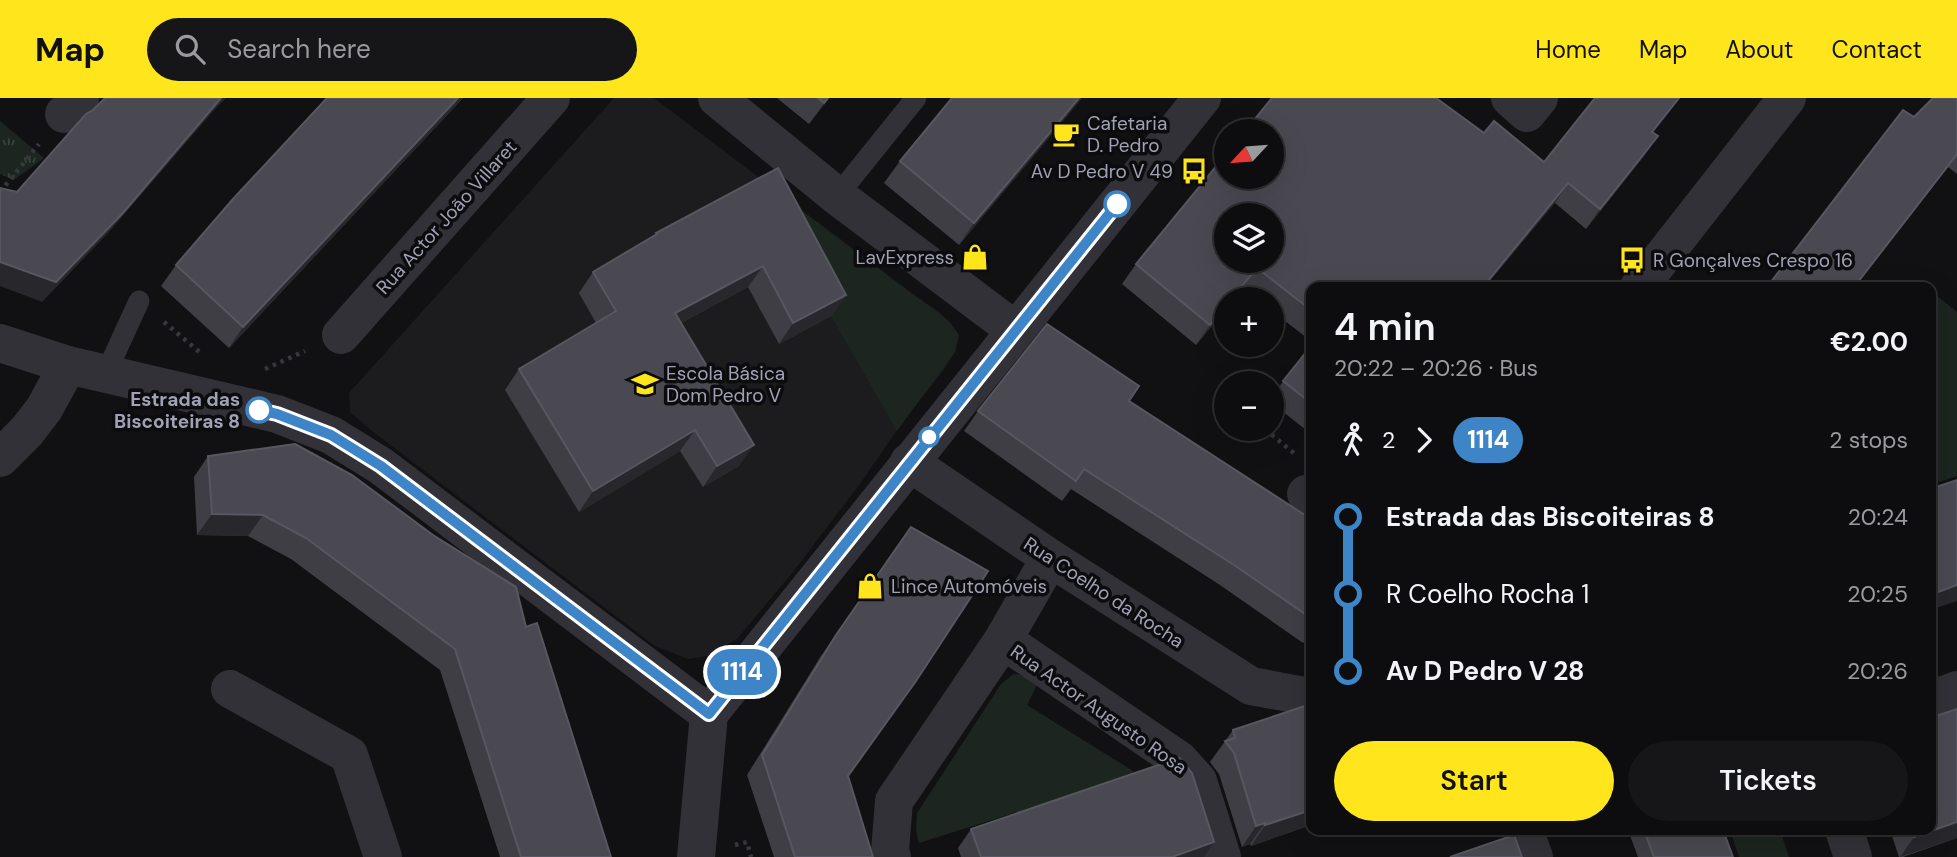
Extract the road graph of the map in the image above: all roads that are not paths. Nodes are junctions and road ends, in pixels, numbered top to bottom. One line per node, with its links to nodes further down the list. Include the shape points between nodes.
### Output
1 (551, 98): 12 (street, Rua Actor João Villaret)
2 (717, 98): 8 (street)
3 (916, 98): 8 (lane)
4 (1202, 98): 11 (street)
5 (1510, 98): 6 (street, via 1527,113)
6 (1539, 98)
7 (1787, 98): 9 (street)
8 (837, 197): 11 (street)
9 (1643, 282)
10 (139, 301): 15 (lane)
11 (1015, 330): 17 (street)
12 (341, 335)
13 (0, 343): 14 (street)
14 (68, 365): 15 (street); 16 (street, via 44,409)
15 (106, 373): 24 (street, via 277,414 331,435 381,466)
16 (0, 458)
17 (909, 462): 18 (street, Rua Coelho da Rocha); 24 (street)
18 (1050, 558): 19 (street); 22 (street, Rua Coelho da Rocha, via 1251,686)
19 (1003, 640): 29 (street, via 894,801); 30 (street, Rua Actor Augusto Rosa, via 1179,760 1198,781)
20 (230, 689): 27 (street, via 349,755)
21 (1957, 690): 23 (street)
22 (1306, 695)
23 (1936, 698)
24 (709, 714): 28 (street)
25 (1526, 835): 31 (street)
26 (1846, 835): 32 (street)
27 (383, 857)
28 (696, 857)
29 (892, 857)
30 (1222, 857)
31 (1534, 857)
32 (1853, 857)

